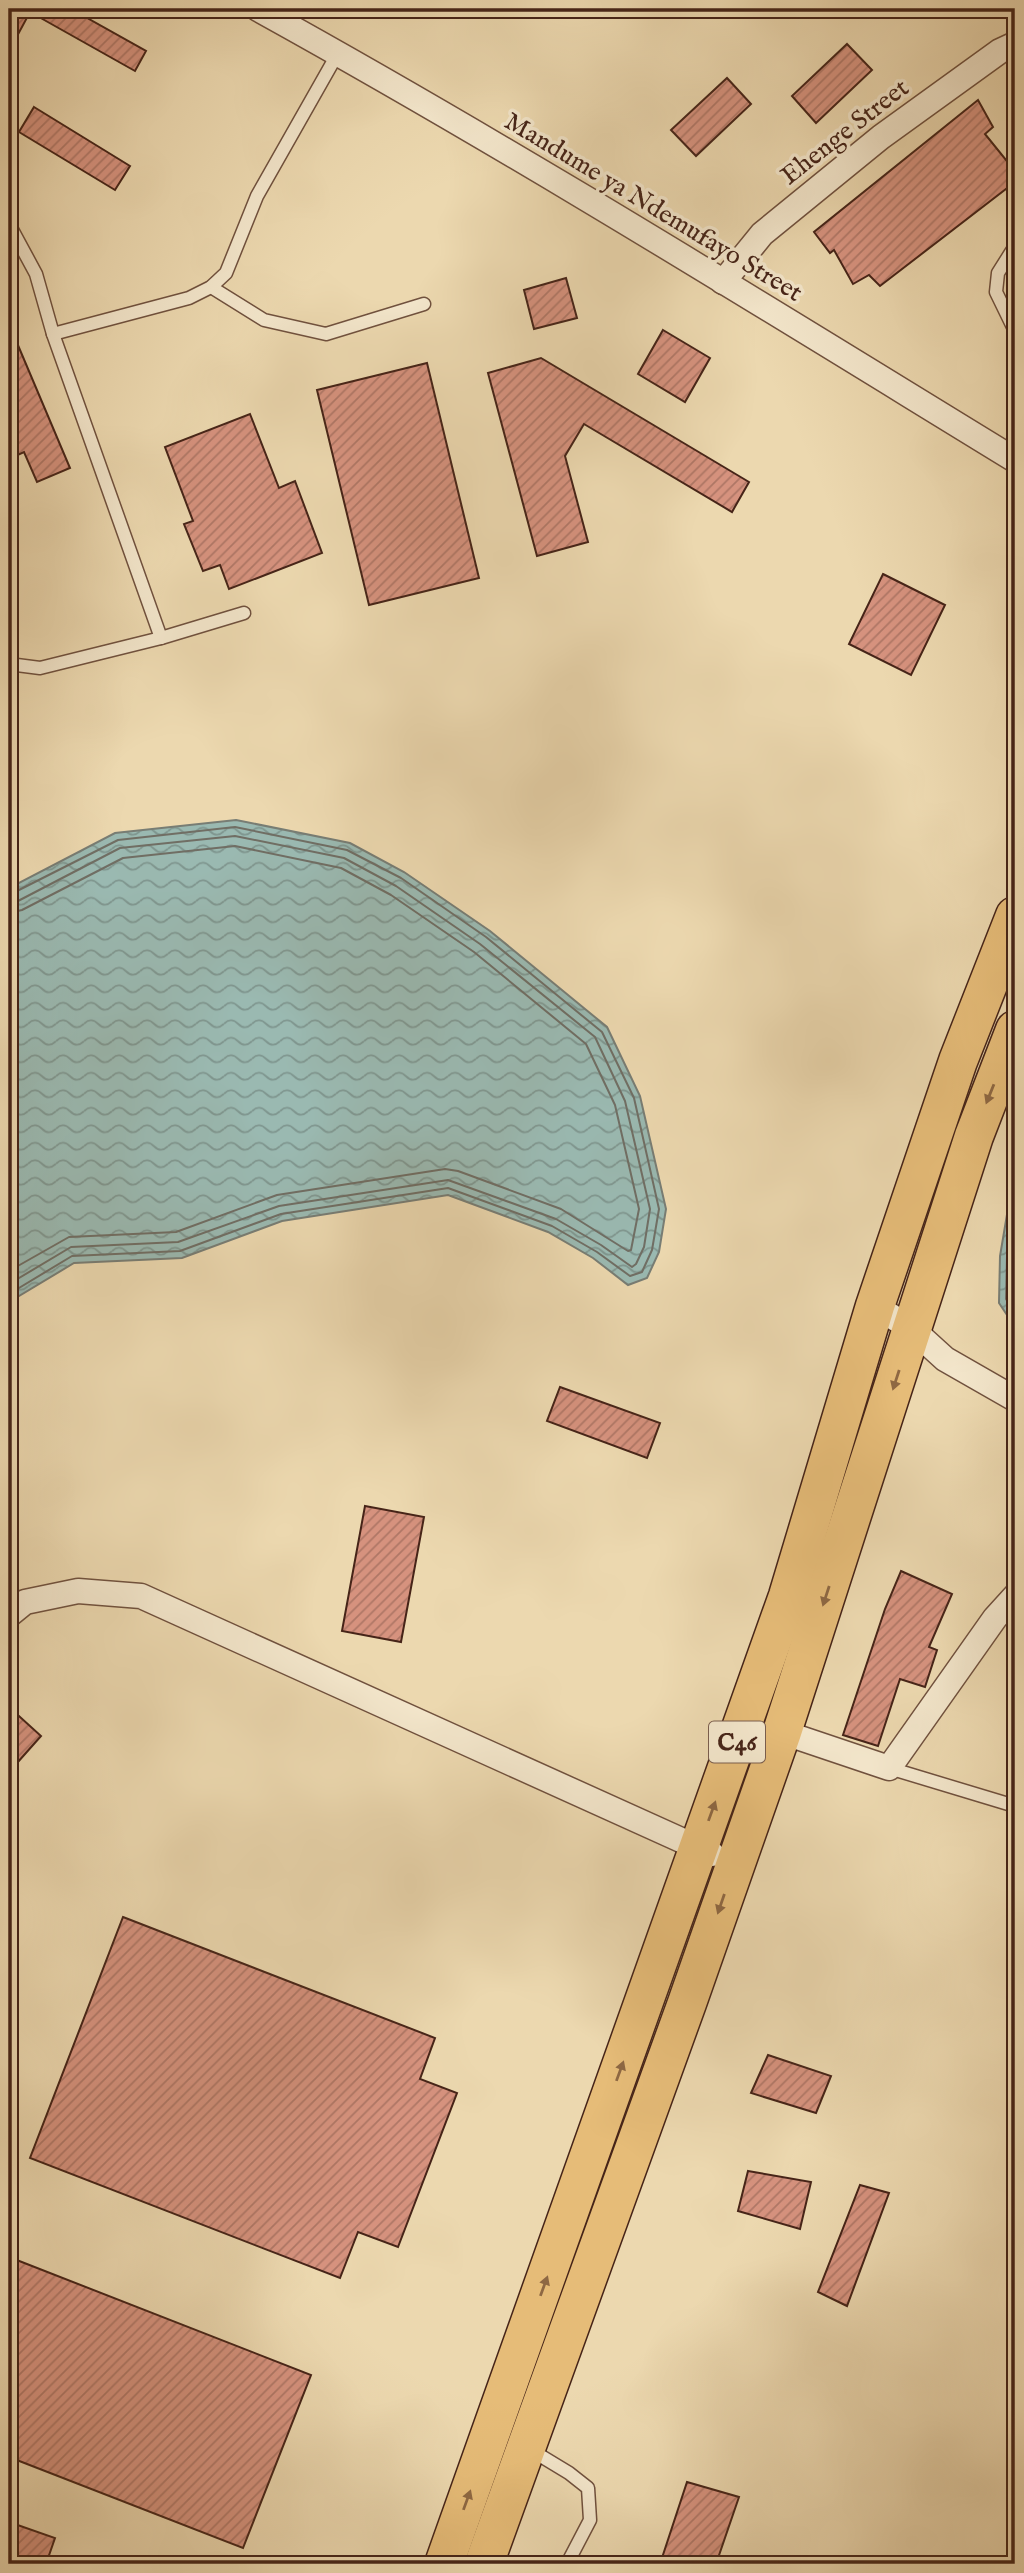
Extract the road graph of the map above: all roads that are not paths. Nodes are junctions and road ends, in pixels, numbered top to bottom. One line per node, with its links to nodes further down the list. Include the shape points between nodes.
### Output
1 (258, 9): 3 (street, Mandume ya Ndemufayo Street)
2 (1015, 44): 6 (street, Ehenge Street, via 880,137 762,234)
3 (338, 53): 6 (street, Mandume ya Ndemufayo Street); 7 (lane, via 257,196 226,273)
4 (9, 224): 10 (lane, via 36,274)
5 (1015, 246): 9 (lane, via 998,273 996,292)
6 (723, 282): 11 (street, Mandume ya Ndemufayo Street)
7 (211, 287): 8 (lane, via 264,320 326,334); 10 (lane, via 189,298)
8 (424, 304)
9 (1015, 331)
10 (53, 334): 13 (lane)
11 (1015, 460)
12 (244, 613): 13 (lane)
13 (161, 638): 14 (lane, via 40,668)
14 (9, 664)
15 (1015, 916): 17 (main road, C46, via 958,1061)
16 (1015, 1030): 18 (main road, C46, one-way to 18, via 974,1136)
17 (875, 1306): 18 (street); 26 (main road, C46, one-way to 17, via 788,1597)
18 (912, 1329): 19 (street, via 945,1359); 23 (main road, C46, one-way to 23)
19 (1015, 1399)
20 (1015, 1596): 22 (street)
21 (9, 1615): 26 (street, via 25,1602 78,1591 141,1595)
22 (1005, 1617): 24 (street)
23 (782, 1732): 24 (street); 27 (main road, C46)
24 (889, 1768): 25 (lane)
25 (1015, 1806)
26 (699, 1847): 27 (street); 28 (main road, C46, one-way to 26)
27 (735, 1864): 29 (main road, C46, one-way to 29)
28 (501, 2405): 29 (main road); 30 (main road, C46, one-way to 28)
29 (532, 2434): 31 (main road, C46); 32 (lane, via 588,2488 590,2520)
30 (444, 2564)
31 (484, 2564)
32 (568, 2564)

